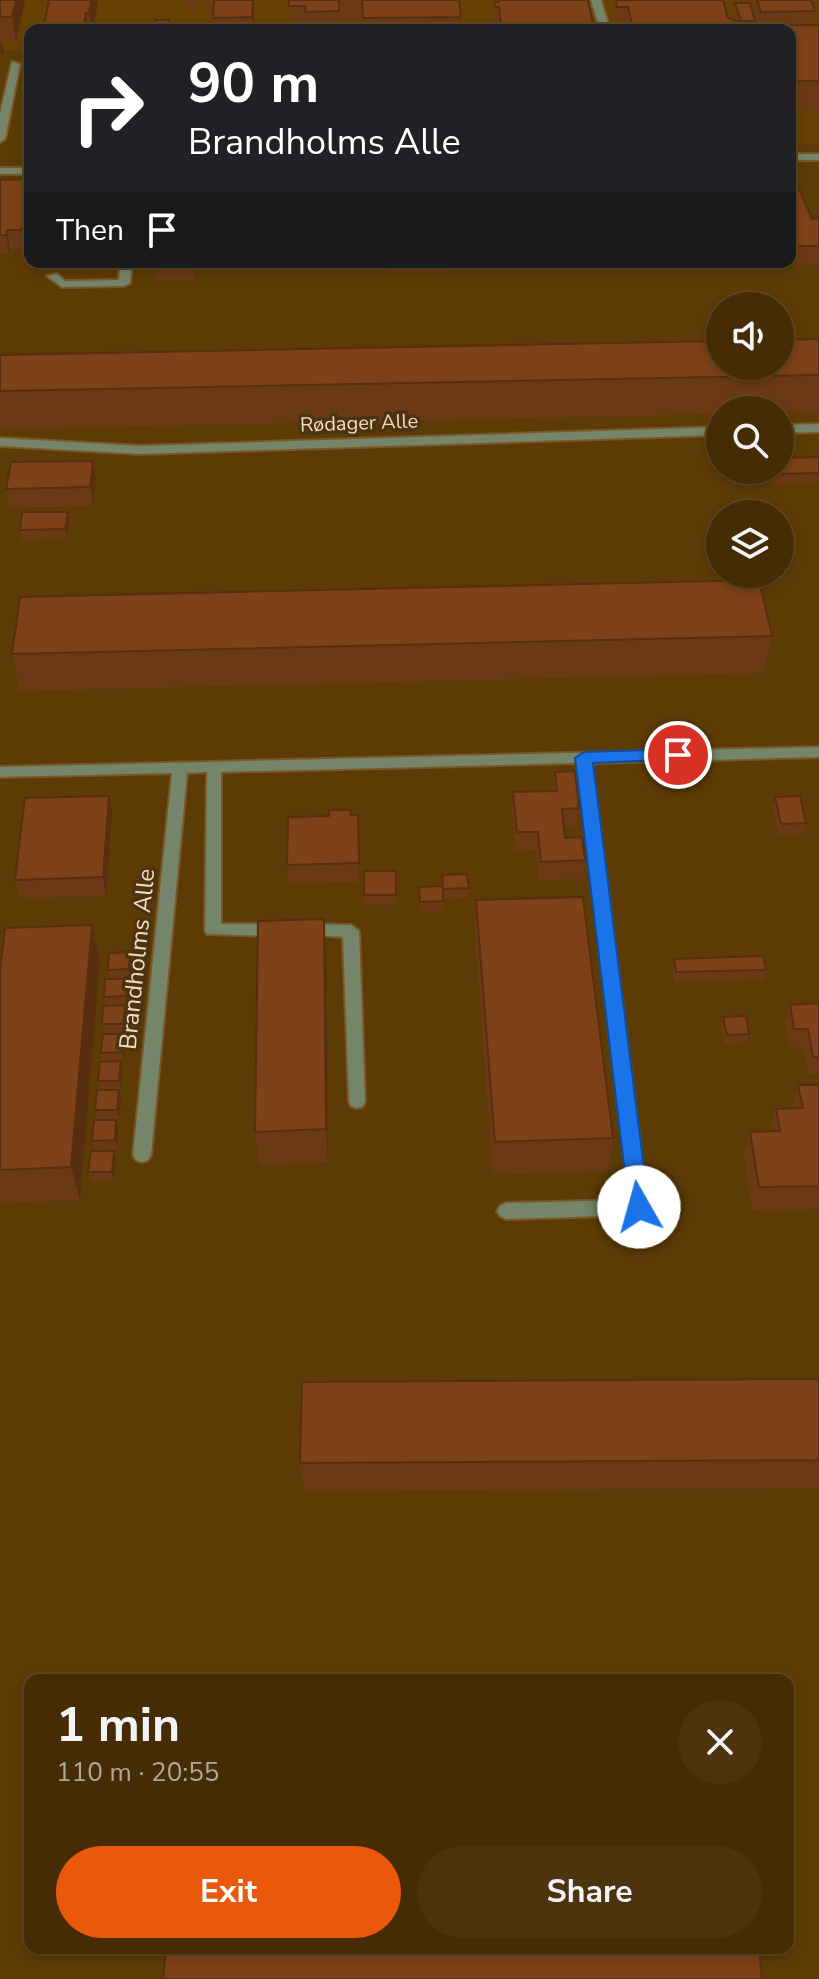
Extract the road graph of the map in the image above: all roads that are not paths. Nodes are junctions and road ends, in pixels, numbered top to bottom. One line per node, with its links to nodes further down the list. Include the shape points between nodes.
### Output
1 (596, 0): 2 (street)
2 (603, 24)
3 (15, 64): 4 (street)
4 (0, 139)
5 (796, 157): 6 (street)
6 (819, 157)
7 (0, 171): 8 (street)
8 (24, 171)
9 (125, 268): 10 (street, via 124,283 62,284)
10 (53, 276)
11 (819, 428): 12 (street)
12 (794, 429)
13 (706, 431): 14 (street, Rødager Alle, via 141,450)
14 (0, 442)
15 (819, 752): 16 (street)
16 (584, 758): 17 (street); 22 (street, via 639,1207)
17 (214, 766): 18 (street); 20 (street, via 213,930 351,931)
18 (180, 767): 19 (street); 21 (street, Brandholms Alle)
19 (0, 772)
20 (357, 1101)
21 (142, 1155)
22 (506, 1211)

